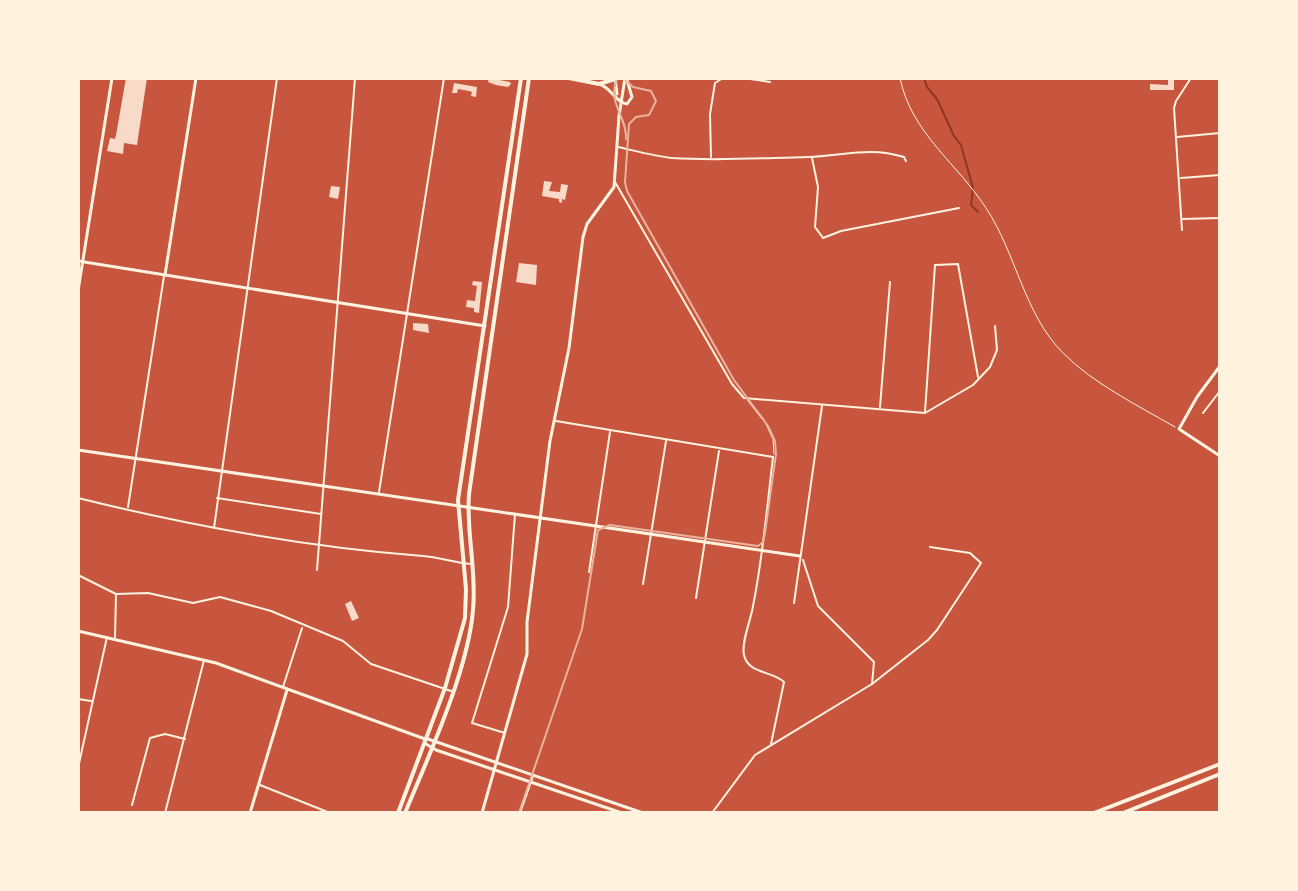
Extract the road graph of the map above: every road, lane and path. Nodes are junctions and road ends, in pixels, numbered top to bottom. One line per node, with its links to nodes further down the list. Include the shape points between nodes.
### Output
1 (112, 78): 31 (street)
2 (196, 78): 32 (street)
3 (277, 78): 34 (street)
4 (355, 78): 36 (street)
5 (444, 78): 37 (street)
6 (521, 78): 38 (main road)
7 (529, 78): 40 (main road)
8 (569, 78): 15 (main road)
9 (626, 78): 17 (street); 17 (street, via 632,99 627,104)
10 (723, 78): 22 (street, via 711,96)
11 (743, 78): 16 (street)
12 (900, 78): 51 (path, via 904,100 921,130 985,206 1049,336 1114,392)
13 (1191, 78): 19 (street, via 1174,104)
14 (616, 79): 15 (main road); 17 (street)
15 (599, 81): 17 (street)
16 (770, 82)
17 (620, 101): 20 (street)
18 (1220, 133): 19 (street)
19 (1177, 137): 25 (street)
20 (617, 147): 22 (street, via 670,158); 26 (street)
21 (811, 157): 22 (street); 23 (street, via 875,150); 27 (street, via 818,187 815,227 823,238)
22 (711, 158)
23 (906, 161)
24 (1220, 175): 25 (street)
25 (1180, 178): 29 (street)
26 (614, 181): 44 (street, via 732,384); 50 (street, via 585,231)
27 (959, 208)
28 (1220, 218): 29 (street)
29 (1181, 219): 30 (street)
30 (1182, 230)
31 (80, 262): 32 (street); 35 (street)
32 (165, 275): 34 (street); 58 (street)
33 (890, 282): 46 (street)
34 (247, 288): 36 (street); 61 (street)
35 (78, 291)
36 (338, 303): 37 (street); 64 (street)
37 (408, 314): 38 (street); 65 (street)
38 (485, 326): 40 (main road); 59 (main road)
39 (995, 326): 42 (street, via 996,356)
40 (492, 327): 60 (main road)
41 (1220, 366): 51 (street)
42 (978, 378): 47 (street); 47 (street, via 958,264 935,265)
43 (1220, 391): 48 (street)
44 (748, 399): 45 (street); 49 (street)
45 (822, 406): 46 (street); 81 (street)
46 (880, 409): 47 (street)
47 (925, 413)
48 (1203, 413)
49 (762, 418): 57 (street, via 773,439)
50 (554, 421): 52 (street); 73 (street)
51 (1179, 429): 56 (street)
52 (610, 432): 53 (street); 74 (street)
53 (666, 440): 54 (street); 76 (street)
54 (719, 449): 57 (street); 77 (street)
55 (78, 450): 58 (street)
56 (1220, 456)
57 (773, 457): 80 (street)
58 (135, 458): 61 (street); 70 (street)
59 (464, 465): 60 (main road); 62 (main road)
60 (472, 466): 63 (main road)
61 (221, 470): 64 (street); 67 (street)
62 (463, 473): 63 (main road); 68 (main road)
63 (471, 475): 69 (main road)
64 (324, 485): 65 (street); 72 (street)
65 (379, 493): 68 (street)
66 (78, 498): 70 (street)
67 (217, 498): 72 (street); 75 (street)
68 (458, 505): 69 (street); 82 (main road)
69 (468, 506): 71 (street); 83 (main road)
70 (127, 508): 75 (street)
71 (515, 513): 73 (street); 102 (street, via 508,607 472,723)
72 (322, 514): 78 (street)
73 (541, 517): 74 (street); 102 (street, via 527,654)
74 (596, 525): 76 (street); 85 (street)
75 (214, 528): 78 (street)
76 (651, 533): 77 (street); 87 (street)
77 (706, 541): 80 (street); 89 (street)
78 (319, 544): 82 (street); 84 (street)
79 (930, 547): 96 (street, via 970,553 981,565 937,630)
80 (761, 551): 81 (street); 106 (street, via 744,657 784,682)
81 (800, 556): 90 (street); 96 (street, via 818,606 874,662)
82 (465, 563): 83 (street); 98 (main road, via 465,618)
83 (472, 564): 99 (main road, via 473,613)
84 (317, 570)
85 (589, 572)
86 (78, 575): 88 (street)
87 (643, 584)
88 (116, 594): 91 (street, via 148,593 193,603 220,597); 94 (street)
89 (696, 598)
90 (794, 603)
91 (302, 626): 97 (street); 98 (street, via 343,641 371,664)
92 (78, 631): 93 (street)
93 (107, 637): 94 (street); 101 (street)
94 (115, 639): 95 (street)
95 (204, 660): 97 (street); 103 (street)
96 (872, 684): 106 (street)
97 (285, 688): 104 (street); 115 (street)
98 (445, 688): 99 (street); 104 (main road)
99 (453, 691): 105 (main road)
100 (78, 699): 101 (street)
101 (92, 702): 109 (street)
102 (505, 733): 107 (street)
103 (185, 739): 116 (street, via 165,734 150,738); 117 (street)
104 (425, 741): 105 (street); 120 (main road)
105 (434, 744): 107 (street); 111 (street); 121 (main road)
106 (771, 744): 126 (street, via 742,770)
107 (497, 762): 111 (street); 112 (street)
108 (1220, 764): 110 (main road)
109 (78, 768)
110 (1212, 768): 113 (main road); 127 (main road)
111 (495, 770): 114 (street); 122 (street)
112 (533, 775): 114 (street); 125 (street)
113 (1218, 775): 128 (main road)
114 (530, 783): 123 (street); 124 (street)
115 (259, 784): 118 (street); 119 (street)
116 (132, 805)
117 (165, 813)
118 (250, 813)
119 (330, 813)
120 (398, 813)
121 (405, 813)
122 (482, 813)
123 (520, 813)
124 (622, 813)
125 (643, 813)
126 (712, 813)
127 (1094, 813)
128 (1123, 813)

